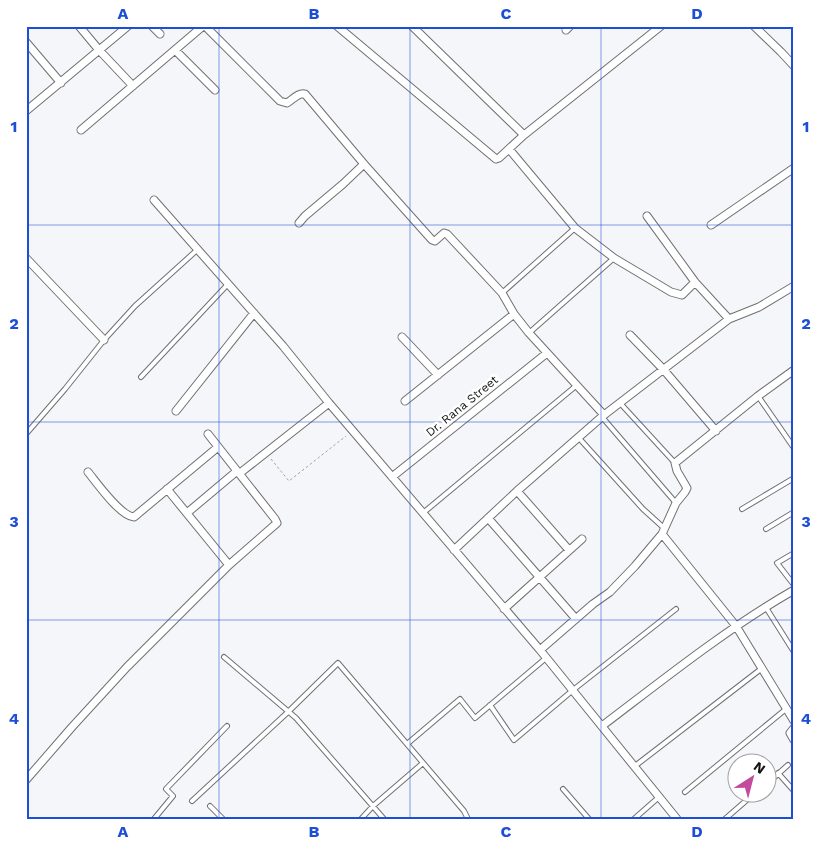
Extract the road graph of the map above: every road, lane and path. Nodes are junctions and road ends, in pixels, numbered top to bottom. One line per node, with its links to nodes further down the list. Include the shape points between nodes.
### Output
1 (79, 26): 11 (street)
2 (128, 26): 11 (street)
3 (152, 26): 9 (street)
4 (204, 26): 12 (street); 21 (street, via 280,101 287,103 305,94)
5 (337, 26): 20 (street, via 494,158 499,158)
6 (412, 26): 19 (street)
7 (661, 26): 19 (street)
8 (754, 26): 13 (street)
9 (160, 34)
10 (26, 42): 14 (street)
11 (99, 50): 14 (street); 15 (street)
12 (175, 50): 15 (street); 16 (street)
13 (794, 66)
14 (61, 83): 17 (street)
15 (132, 86): 18 (street)
16 (215, 90)
17 (26, 111)
18 (81, 130)
19 (524, 135): 20 (street)
20 (508, 149): 27 (street)
21 (364, 164): 25 (street); 34 (street, via 432,240 447,234)
22 (794, 168): 26 (street)
23 (154, 200): 28 (street)
24 (647, 216): 31 (street)
25 (299, 223)
26 (712, 225)
27 (575, 228): 30 (street); 34 (lane)
28 (197, 250): 32 (street); 41 (lane, via 135,306)
29 (26, 258): 41 (street)
30 (614, 258): 31 (street, via 671,292 682,294); 38 (lane)
31 (695, 282): 37 (street)
32 (228, 284): 35 (street); 46 (lane)
33 (794, 286): 37 (street, via 759,307)
34 (502, 293): 36 (street)
35 (254, 313): 51 (street); 52 (street)
36 (514, 314): 38 (street); 45 (street)
37 (729, 319): 43 (street)
38 (529, 333): 42 (street)
39 (630, 335): 43 (street)
40 (402, 337): 45 (street)
41 (104, 340): 56 (lane)
42 (547, 353): 47 (street); 65 (street, Dr. Rana Street)
43 (663, 369): 50 (street); 55 (street)
44 (794, 370): 48 (street)
45 (438, 375): 49 (street)
46 (141, 377)
47 (577, 385): 53 (street); 72 (lane)
48 (758, 396): 55 (street); 60 (lane)
49 (405, 401)
50 (620, 402): 53 (street); 62 (lane)
51 (329, 403): 54 (street); 61 (street)
52 (176, 411)
53 (603, 416): 58 (street); 69 (lane)
54 (352, 430): 61 (path, via 289,481); 65 (street)
55 (716, 431): 62 (street)
56 (26, 434)
57 (208, 434): 59 (street)
58 (578, 437): 68 (street); 76 (lane)
59 (218, 446): 64 (street); 67 (street)
60 (794, 448)
61 (266, 453): 64 (street)
62 (675, 463): 69 (street, via 687,488)
63 (88, 472): 67 (street, via 125,514 134,517)
64 (238, 472): 73 (street); 81 (street, via 277,523)
65 (392, 477): 72 (street)
66 (794, 478): 70 (lane)
67 (167, 489): 73 (street)
68 (517, 491): 74 (street); 79 (street)
69 (676, 503): 76 (street)
70 (742, 510)
71 (794, 512): 75 (lane)
72 (423, 513): 78 (street)
73 (187, 514): 81 (street)
74 (488, 518): 78 (street); 82 (street)
75 (766, 529)
76 (663, 531): 88 (street, via 610,592); 89 (street)
77 (582, 539): 79 (street)
78 (454, 550): 86 (street)
79 (569, 550): 82 (street)
80 (794, 553): 83 (lane, via 777,563)
81 (229, 565): 109 (street, via 127,667)
82 (540, 577): 86 (street); 88 (street)
83 (794, 586)
84 (794, 590): 85 (street)
85 (765, 606): 89 (street); 91 (lane)
86 (504, 609): 90 (street)
87 (676, 609): 95 (lane)
88 (576, 619): 90 (street)
89 (736, 626): 94 (street); 101 (street)
90 (540, 650): 93 (street)
91 (794, 652)
92 (224, 657): 98 (lane)
93 (546, 658): 95 (street); 96 (lane)
94 (761, 670): 97 (street); 107 (lane)
95 (573, 690): 96 (lane, via 514,740); 101 (street)
96 (490, 705): 104 (lane, via 475,718 460,699)
97 (786, 709): 99 (street); 112 (lane)
98 (288, 712): 104 (lane, via 338,662); 114 (lane); 117 (lane)
99 (794, 721)
100 (227, 726): 118 (lane, via 166,789 173,796)
101 (602, 726): 107 (street)
102 (794, 728): 103 (street, via 790,733)
103 (794, 740)
104 (406, 744): 105 (lane)
105 (423, 764): 117 (lane); 122 (lane)
106 (788, 765): 108 (lane)
107 (635, 766): 113 (street)
108 (778, 774): 111 (lane)
109 (26, 780)
110 (563, 789): 123 (lane)
111 (794, 791)
112 (685, 792)
113 (659, 797): 124 (lane); 125 (street)
114 (192, 800)
115 (745, 802): 126 (lane)
116 (210, 806): 119 (lane)
117 (372, 806): 120 (lane); 121 (lane)
118 (154, 819)
119 (223, 819)
120 (361, 819)
121 (384, 819)
122 (468, 819)
123 (589, 819)
124 (634, 819)
125 (677, 819)
126 (725, 819)

